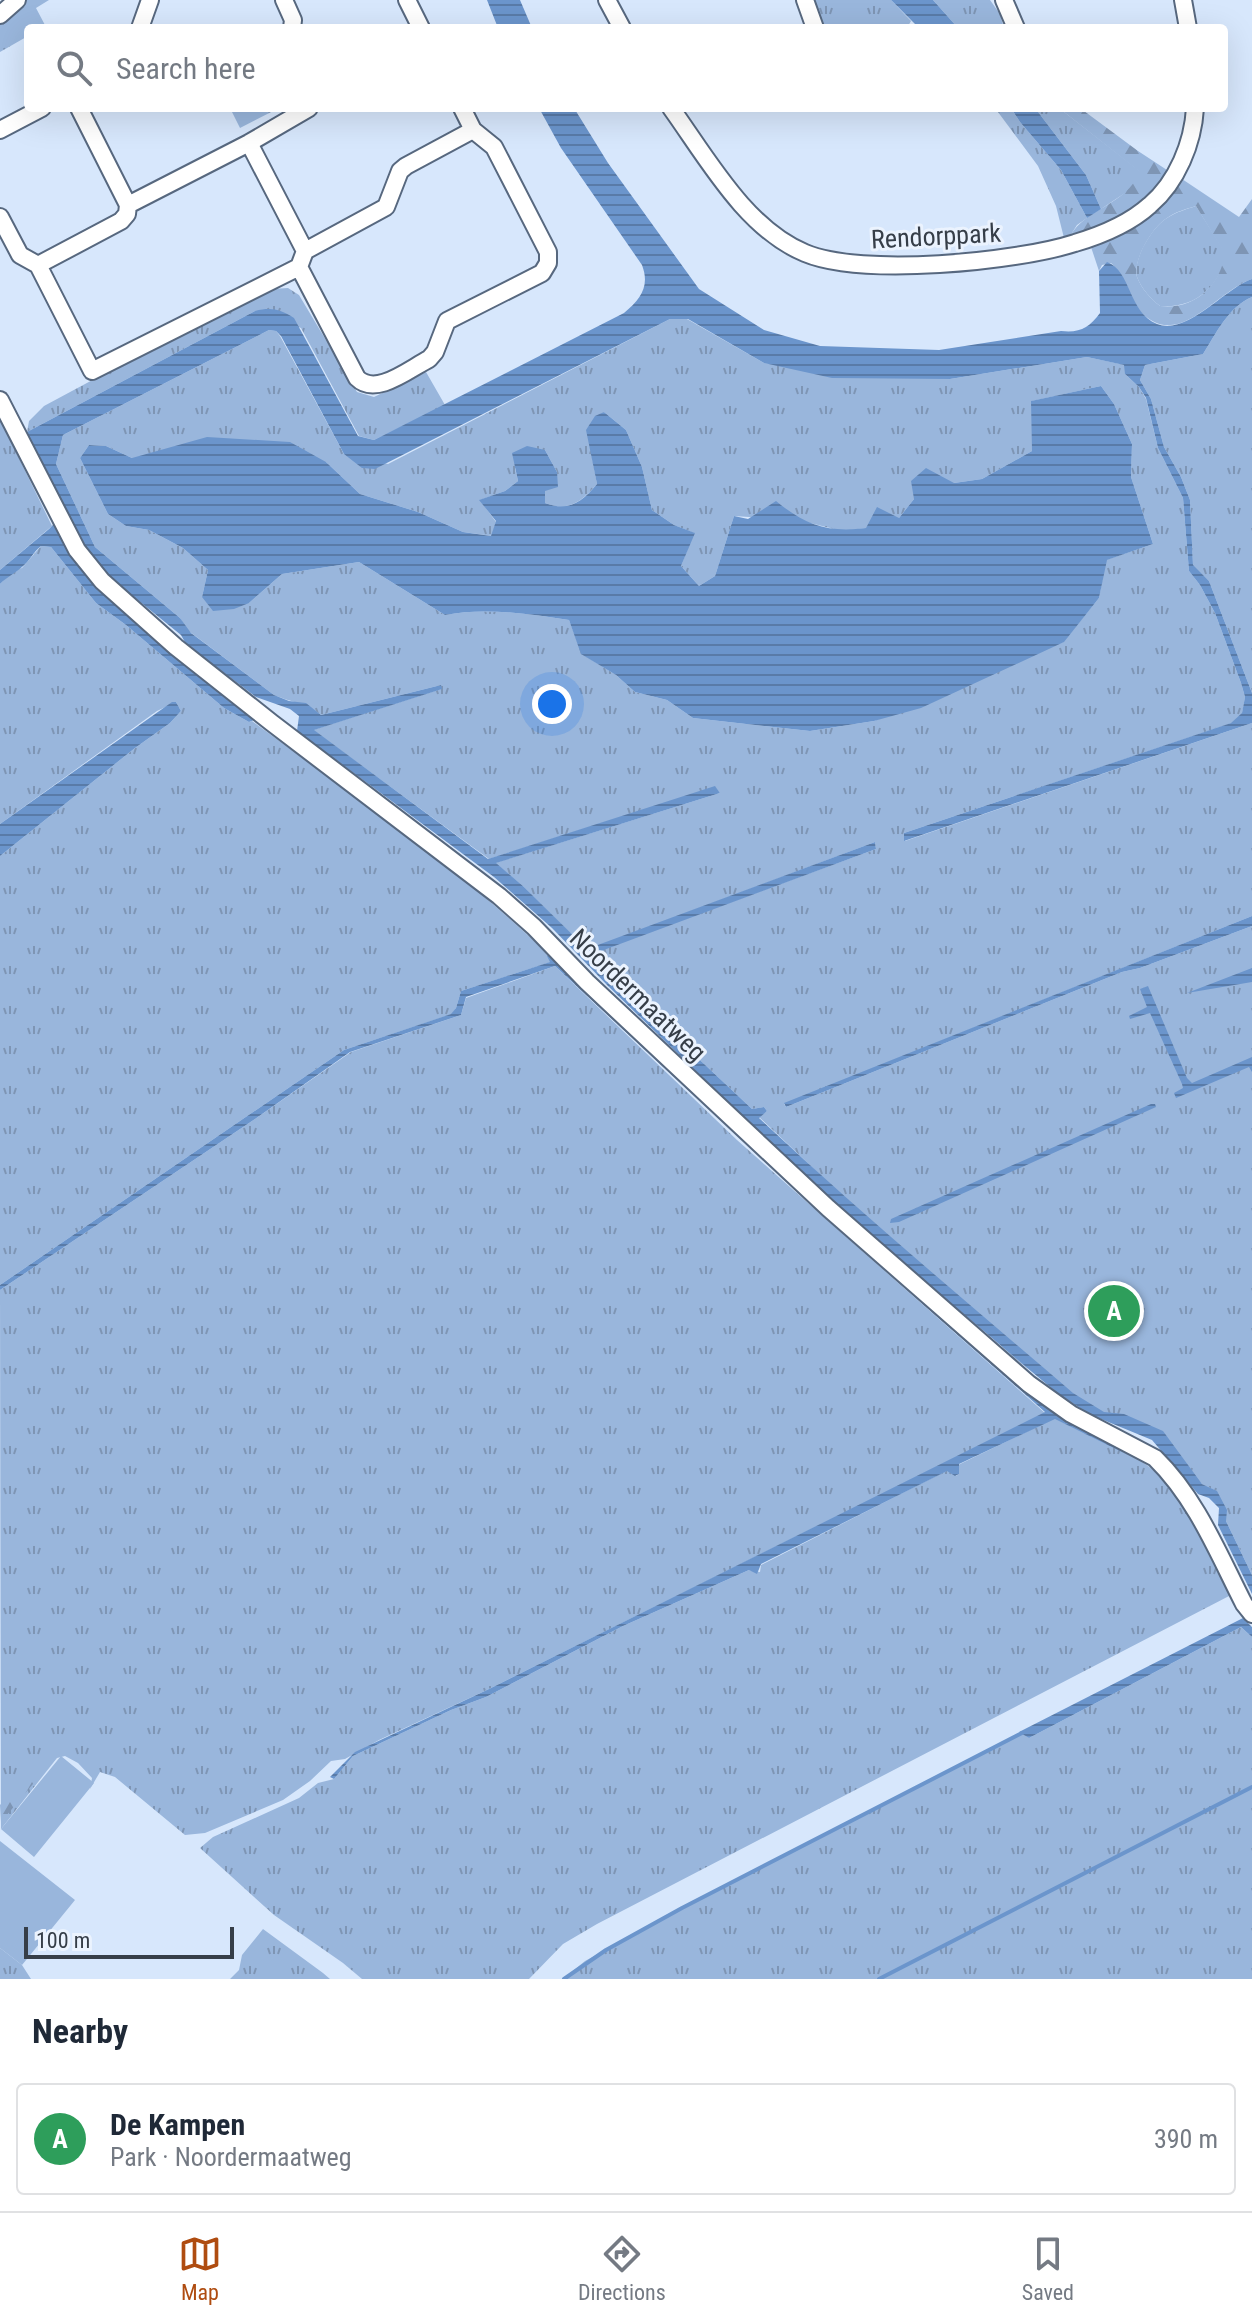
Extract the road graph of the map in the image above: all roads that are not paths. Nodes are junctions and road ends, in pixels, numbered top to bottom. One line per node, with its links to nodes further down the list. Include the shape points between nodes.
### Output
1 (17, 0): 9 (street)
2 (150, 0): 10 (street)
3 (284, 0): 11 (street)
4 (407, 0): 12 (street)
5 (607, 0): 13 (street)
6 (805, 0): 14 (street)
7 (1004, 0): 15 (street)
8 (1183, 0): 16 (street)
9 (0, 15)
10 (141, 24)
11 (292, 24)
12 (419, 24)
13 (620, 24)
14 (814, 24)
15 (1014, 24)
16 (1187, 24)
17 (34, 112): 23 (street)
18 (81, 112): 26 (street)
19 (302, 112): 25 (street)
20 (464, 112): 24 (street)
21 (674, 112): 22 (street, Rendorppark, via 742,206 771,235 805,253 858,265 1017,255 1073,244 1116,228 1150,206 1176,173)
22 (1194, 112)
23 (0, 130)
24 (473, 130): 28 (street, via 406,166 386,207); 28 (street, via 494,147 548,252 548,263 542,273 447,321 429,359 377,386 357,378)
25 (249, 143): 26 (street); 28 (street)
26 (128, 205): 29 (street, via 121,221)
27 (0, 217): 29 (street, via 20,255)
28 (302, 259): 29 (street, via 92,371)
29 (38, 265)
30 (0, 400): 31 (street, Noordermaatweg, via 77,550 102,581 176,647 499,896 828,1208 1029,1384 1071,1414 1155,1458 1199,1515)
31 (1252, 1614)

